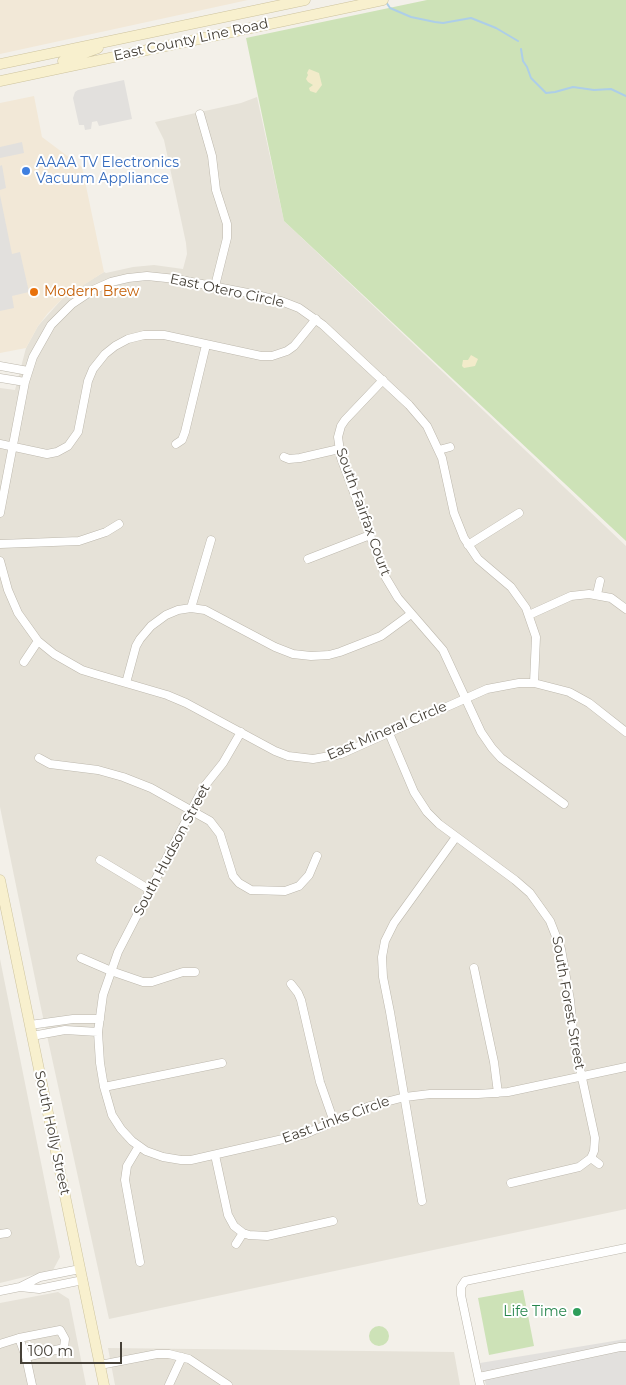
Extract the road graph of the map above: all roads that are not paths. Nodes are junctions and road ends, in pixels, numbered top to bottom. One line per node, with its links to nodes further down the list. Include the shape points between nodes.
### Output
1 (305, 0): 3 (main road, East County Line Road)
2 (378, 1): 5 (main road, East County Line Road)
3 (120, 38): 4 (main road, East County Line Road); 5 (main road, via 71,59 28,69)
4 (0, 64)
5 (23, 75): 6 (main road, East County Line Road)
6 (0, 81)
7 (200, 114): 8 (street, via 212,156 216,190 227,224 227,238)
8 (215, 286): 9 (street, East Otero Circle, via 281,301); 12 (street, East Otero Circle, via 147,276 103,285 77,300 55,320 37,347)
9 (316, 319): 10 (street, via 294,346 272,356); 14 (street, East Otero Circle)
10 (206, 345): 17 (street, via 185,432); 19 (street, via 154,334 122,342 105,354 93,369 78,432 68,446 47,454)
11 (0, 366): 12 (street)
12 (28, 371): 15 (street)
13 (0, 378): 15 (street)
14 (383, 380): 20 (street, South Fairfax Court, via 341,426); 21 (street, East Otero Circle, via 419,416)
15 (25, 382): 19 (street)
16 (0, 444): 19 (street)
17 (176, 444)
18 (450, 446): 21 (street)
19 (13, 447): 23 (street)
20 (339, 449): 22 (street, via 300,458); 26 (street, South Fairfax Court)
21 (439, 450): 29 (street, East Otero Circle, via 457,522)
22 (284, 457)
23 (0, 513)
24 (519, 513): 29 (street)
25 (120, 524): 28 (street, via 79,541)
26 (370, 535): 30 (street); 36 (street, South Fairfax Court, via 386,578)
27 (211, 540): 34 (street)
28 (0, 544)
29 (468, 545): 37 (street, East Otero Circle, via 478,559 511,587)
30 (308, 559)
31 (0, 561): 38 (street, East Mineral Circle, via 13,603)
32 (600, 581): 33 (street)
33 (597, 594): 35 (street, via 611,598); 37 (street, via 572,596)
34 (191, 608): 36 (street, via 214,614 284,651 311,656 340,652 381,636); 40 (street, via 166,615 146,631 136,646)
35 (626, 609)
36 (411, 614): 42 (street, South Fairfax Court, via 443,650)
37 (529, 615): 41 (street, East Otero Circle, via 536,645)
38 (38, 640): 39 (street); 40 (street, East Mineral Circle, via 82,670)
39 (24, 662)
40 (126, 683): 43 (street, East Mineral Circle, via 173,697)
41 (534, 683): 42 (street, East Mineral Circle, via 498,686); 44 (street, East Mineral Circle, via 561,689 589,702)
42 (466, 698): 45 (street, East Mineral Circle); 47 (street, South Fairfax Court, via 481,732 501,758)
43 (240, 732): 45 (street, East Mineral Circle, via 282,754 300,759 341,754); 48 (street, South Hudson Street)
44 (626, 732)
45 (389, 733): 49 (street, South Forest Street, via 418,799 433,819)
46 (39, 758): 48 (street, via 50,764 98,770 123,777)
47 (564, 804)
48 (192, 810): 50 (street, via 210,820 218,829 233,876 251,890 285,891 299,886 309,875); 53 (street, South Hudson Street)
49 (456, 837): 65 (street, South Forest Street, via 522,886 550,921 561,949); 68 (street, via 394,924 383,949 383,977)
50 (318, 856)
51 (100, 860): 53 (street)
52 (0, 880): 60 (main road, South Holly Street)
53 (150, 890): 56 (street, South Hudson Street)
54 (81, 958): 56 (street)
55 (474, 968): 67 (street)
56 (111, 972): 57 (street, via 147,983 183,972); 59 (street, South Hudson Street)
57 (196, 972)
58 (291, 984): 69 (street, via 301,1000 320,1082)
59 (100, 1019): 60 (street); 61 (street, South Hudson Street)
60 (30, 1025): 62 (main road, South Holly Street)
61 (98, 1032): 62 (street, via 66,1030); 66 (street, South Hudson Street)
62 (32, 1036): 81 (main road, South Holly Street)
63 (222, 1062): 66 (street)
64 (626, 1067): 65 (street, East Links Circle)
65 (581, 1077): 67 (street, East Links Circle); 72 (street, South Forest Street, via 594,1138)
66 (104, 1087): 70 (street, South Hudson Street, via 116,1122)
67 (498, 1093): 68 (street, East Links Circle)
68 (404, 1096): 69 (street, East Links Circle); 75 (street)
69 (334, 1122): 71 (street, East Links Circle, via 294,1137)
70 (139, 1146): 71 (street, East Links Circle, via 172,1159 191,1160); 80 (street, via 127,1166 125,1180)
71 (215, 1155): 77 (street, via 228,1215 234,1226)
72 (591, 1158): 73 (street); 74 (street, via 571,1170)
73 (600, 1164)
74 (511, 1183)
75 (422, 1201)
76 (333, 1221): 77 (street, via 267,1236)
77 (244, 1233): 78 (street)
78 (236, 1244)
79 (626, 1248): 90 (street, via 465,1281 461,1295)
80 (140, 1262)
81 (82, 1275): 82 (street, via 39,1289); 82 (street, via 40,1277); 89 (main road, South Holly Street)
82 (20, 1287): 83 (street)
83 (0, 1291)
84 (19, 1338): 85 (street); 87 (street); 87 (street, via 60,1330 65,1339 64,1348)
85 (0, 1344)
86 (626, 1347): 90 (street)
87 (26, 1357): 91 (street)
88 (182, 1357): 89 (street, via 157,1354); 93 (street); 94 (street)
89 (100, 1365): 92 (main road, South Holly Street)
90 (479, 1381)
91 (32, 1385)
92 (104, 1385)
93 (168, 1385)
94 (228, 1385)

